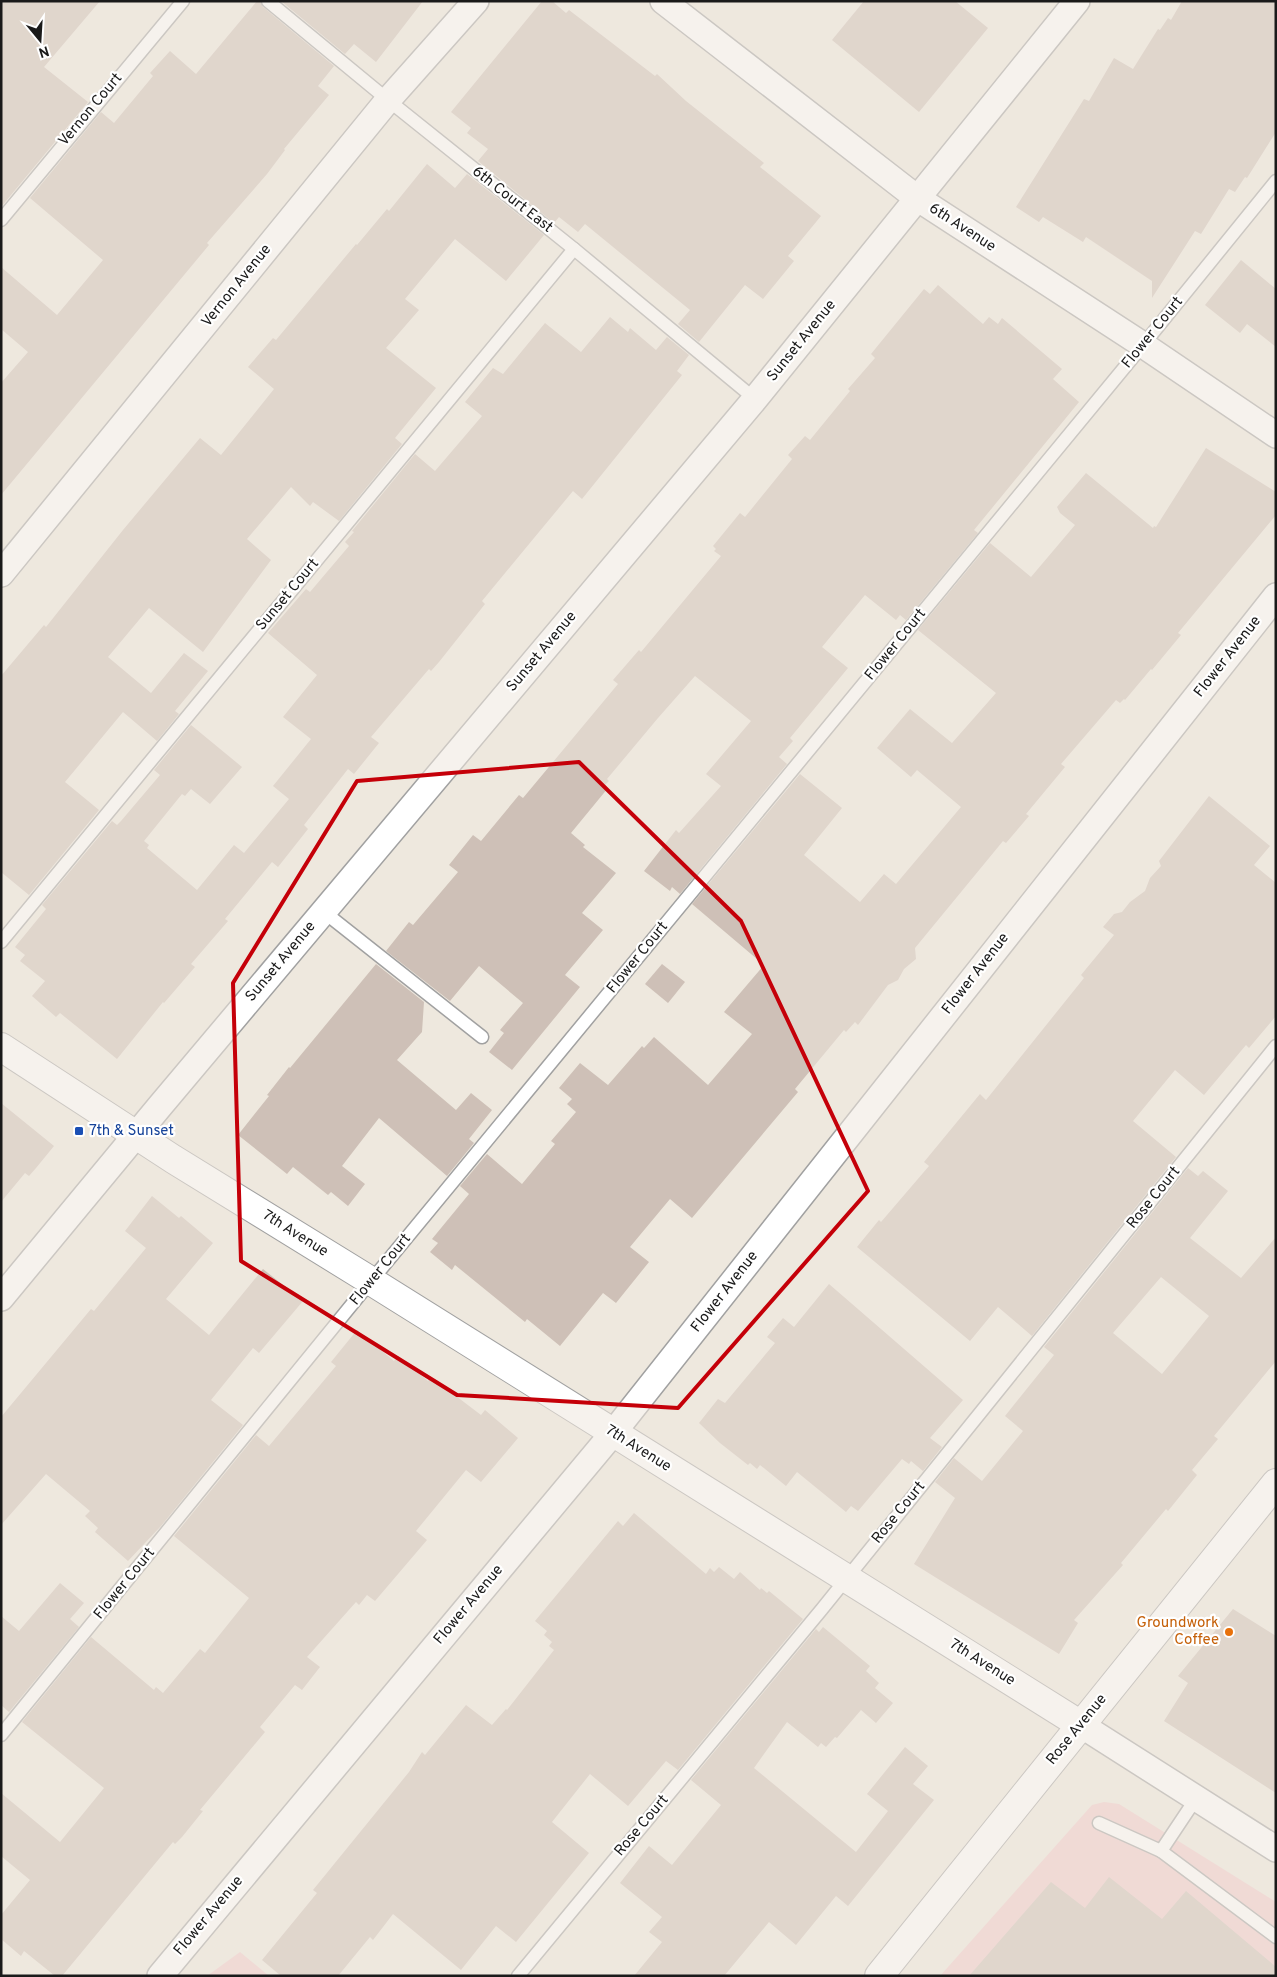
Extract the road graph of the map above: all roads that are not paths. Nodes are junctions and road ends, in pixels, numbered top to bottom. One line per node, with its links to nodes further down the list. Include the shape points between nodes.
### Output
1 (183, 1): 9 (lane, Vernon Court)
2 (268, 1): 6 (lane, 6th Court East)
3 (476, 1): 6 (street, Vernon Avenue)
4 (663, 1): 8 (street, 6th Avenue)
5 (1073, 3): 8 (street, Sunset Avenue)
6 (388, 100): 10 (lane, 6th Court East); 14 (street, Vernon Avenue)
7 (1276, 181): 11 (lane, Flower Court)
8 (917, 198): 11 (street, 6th Avenue); 12 (street, Sunset Avenue)
9 (1, 220)
10 (574, 249): 12 (lane, 6th Court East); 17 (lane, Sunset Court)
11 (1143, 345): 13 (street, 6th Avenue); 22 (lane, Flower Court)
12 (756, 399): 16 (street, Sunset Avenue)
13 (1276, 435)
14 (1, 574)
15 (1276, 596): 24 (street, Flower Avenue)
16 (324, 912): 18 (lane); 21 (street, Sunset Avenue)
17 (1, 942)
18 (482, 1037)
19 (1276, 1046): 26 (lane, Rose Court)
20 (1, 1047): 21 (street, 7th Avenue)
21 (136, 1135): 22 (street, 7th Avenue); 23 (street, Sunset Avenue)
22 (371, 1281): 24 (street, 7th Avenue); 28 (lane, Flower Court)
23 (1, 1298)
24 (613, 1433): 26 (street, 7th Avenue); 34 (street, Flower Avenue)
25 (1276, 1484): 27 (street, Rose Avenue)
26 (846, 1579): 27 (street, 7th Avenue); 35 (lane, Rose Court)
27 (1081, 1725): 29 (street, 7th Avenue); 36 (street, Rose Avenue)
28 (1, 1736)
29 (1197, 1797): 31 (street, 7th Avenue); 32 (lane)
30 (1099, 1823): 32 (lane)
31 (1276, 1849)
32 (1161, 1851): 33 (lane)
33 (1276, 1937)
34 (160, 1976)
35 (518, 1976)
36 (878, 1976)

